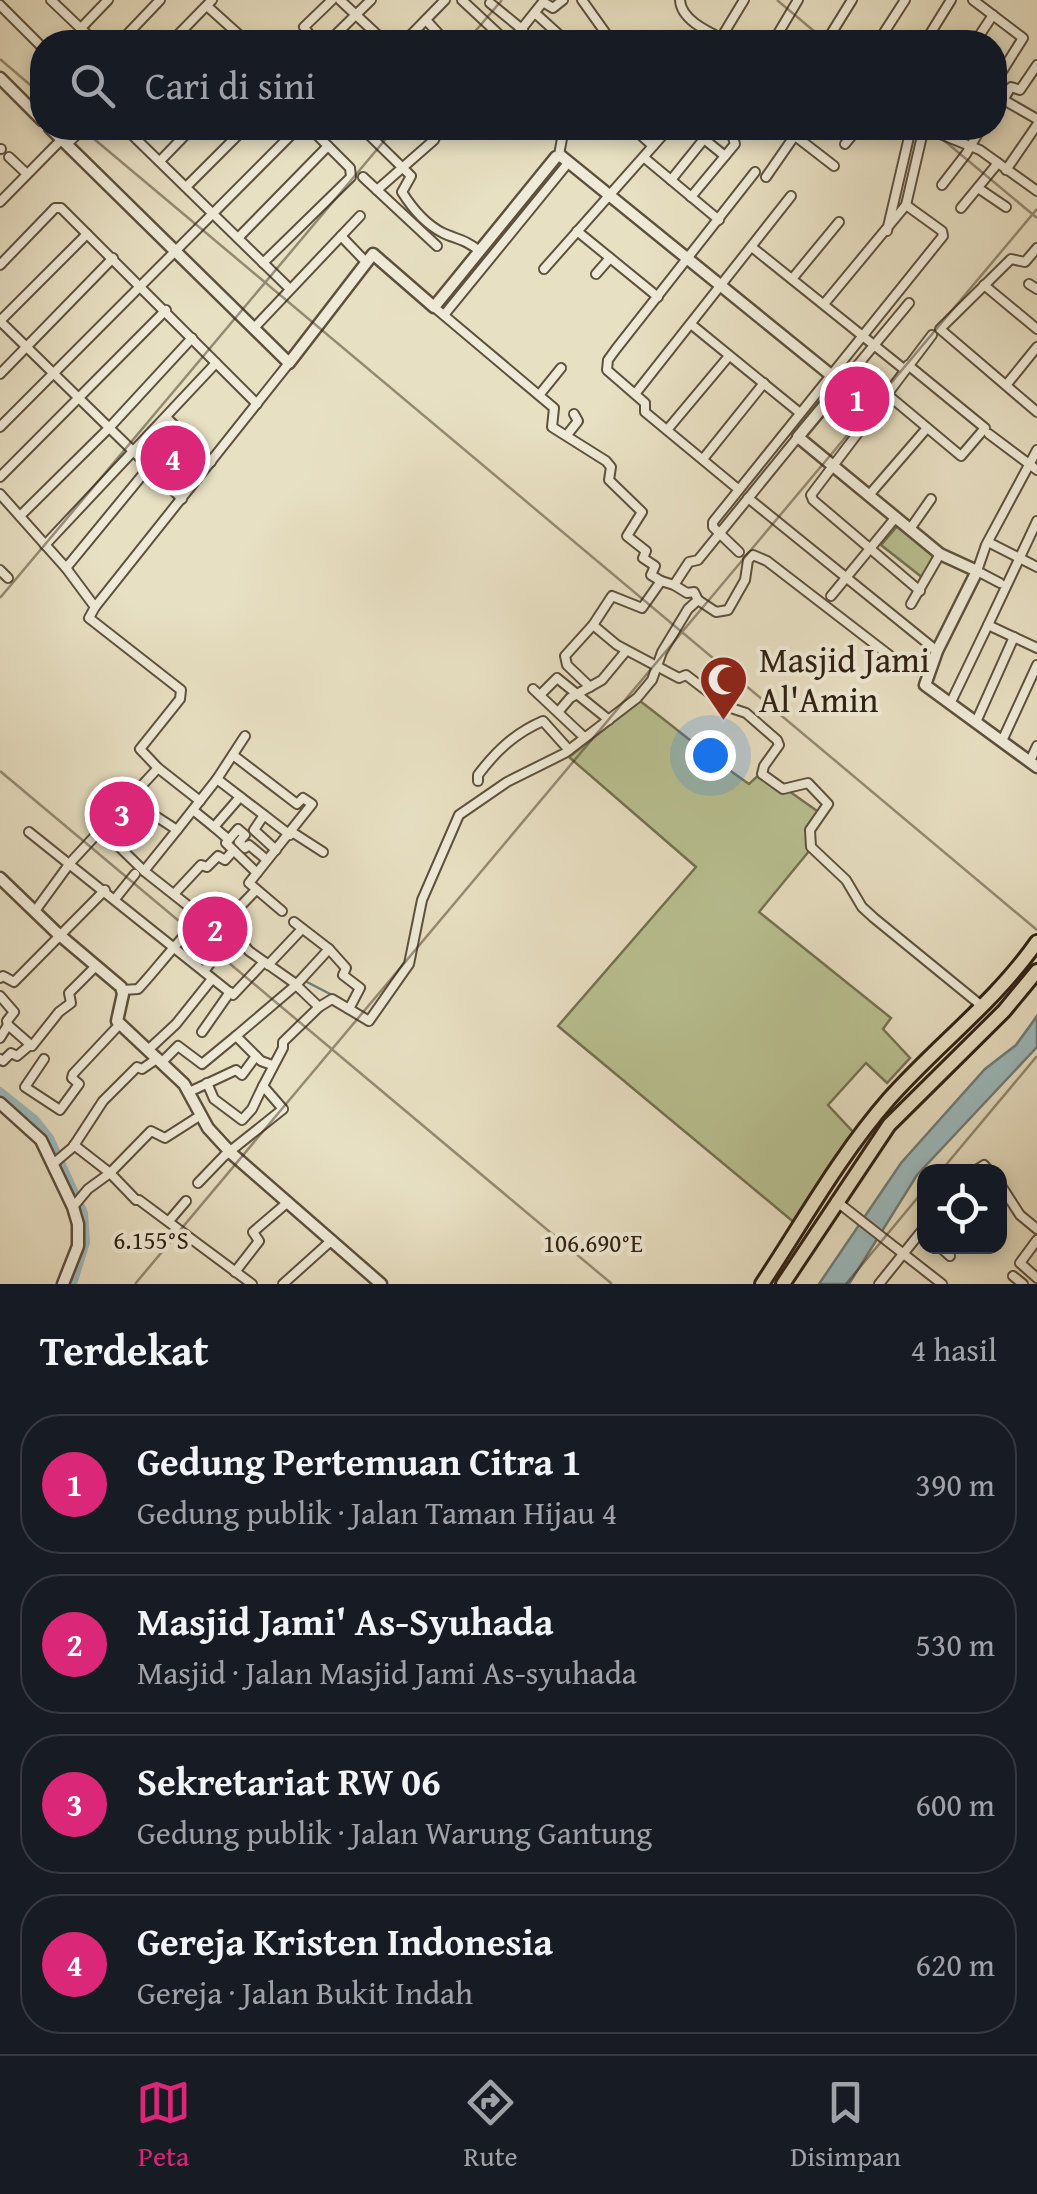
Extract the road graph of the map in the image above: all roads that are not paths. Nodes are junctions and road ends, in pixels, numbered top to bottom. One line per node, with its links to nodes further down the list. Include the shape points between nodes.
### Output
1 (7, 0): 23 (street)
2 (108, 0): 28 (street)
3 (160, 0): 29 (street)
4 (193, 0): 22 (street)
5 (332, 0): 32 (street)
6 (340, 0): 26 (street)
7 (370, 0): 26 (street)
8 (446, 0): 27 (street)
9 (462, 0): 37 (street)
10 (563, 0): 20 (street, via 553,8)
11 (582, 0): 40 (street)
12 (680, 0): 41 (street, via 685,16)
13 (744, 0): 42 (street)
14 (798, 0): 43 (street)
15 (852, 0): 44 (street)
16 (905, 0): 45 (street)
17 (951, 0): 46 (street)
18 (974, 0): 25 (street)
19 (54, 1): 28 (street)
20 (542, 1): 24 (street)
21 (490, 3): 38 (street)
22 (208, 5): 30 (street); 31 (street)
23 (0, 6): 48 (street)
24 (535, 13): 38 (street); 39 (street)
25 (993, 14): 47 (street); 49 (street, via 1023,38)
26 (356, 16): 33 (street); 34 (street)
27 (426, 20): 35 (street); 36 (street)
28 (81, 28)
29 (131, 30)
30 (183, 30)
31 (234, 30)
32 (306, 30)
33 (341, 30)
34 (373, 30)
35 (416, 30)
36 (435, 30)
37 (498, 30)
38 (523, 30)
39 (554, 30)
40 (603, 30)
41 (708, 30)
42 (730, 30)
43 (780, 30)
44 (833, 30)
45 (886, 30)
46 (932, 30)
47 (983, 30)
48 (30, 35)
49 (1007, 63)
50 (1037, 66): 52 (street, via 1020,90)
51 (0, 78): 54 (street)
52 (1007, 90)
53 (1007, 103): 55 (street)
54 (30, 108)
55 (1037, 122): 88 (street)
56 (138, 140): 84 (street)
57 (180, 140): 84 (street)
58 (233, 140): 96 (street)
59 (286, 140): 108 (street)
60 (322, 140): 77 (street)
61 (374, 140): 87 (street)
62 (434, 140): 87 (street)
63 (562, 140): 82 (street)
64 (646, 140): 78 (street)
65 (658, 140): 78 (street)
66 (704, 140): 80 (street); 94 (street)
67 (734, 140): 80 (street)
68 (791, 140): 92 (street)
69 (807, 140): 86 (street)
70 (848, 140): 76 (street)
71 (909, 140): 113 (street)
72 (921, 140): 104 (street)
73 (956, 140): 79 (street)
74 (974, 140): 79 (street)
75 (64, 141): 90 (street); 120 (street)
76 (844, 144)
77 (328, 146): 116 (street); 126 (street, via 351,177)
78 (653, 146): 100 (street)
79 (971, 146): 85 (street); 95 (street)
80 (725, 156): 102 (street)
81 (9, 157): 90 (street)
82 (563, 159): 100 (street); 107 (street)
83 (648, 160): 94 (street)
84 (160, 161): 96 (street)
85 (998, 163): 88 (street); 97 (street)
86 (834, 166)
87 (402, 167): 99 (street); 121 (street, via 411,176 402,192 415,212)
88 (1006, 170): 98 (street)
89 (755, 172): 110 (street)
90 (28, 174): 103 (street)
91 (362, 177): 99 (street)
92 (766, 177)
93 (1037, 178): 98 (street)
94 (671, 180): 102 (street)
95 (942, 185)
96 (186, 187): 108 (street)
97 (978, 188): 105 (street); 106 (street)
98 (1033, 189)
99 (377, 190): 117 (street)
100 (608, 195): 112 (street); 124 (street)
101 (790, 196): 118 (street)
102 (691, 197): 110 (street)
103 (0, 202)
104 (906, 205): 113 (street); 146 (street, via 943,236)
105 (1006, 206)
106 (962, 208)
107 (521, 209): 121 (street); 140 (street)
108 (214, 214): 116 (street); 120 (street)
109 (360, 216): 115 (street)
110 (719, 220): 124 (street)
111 (838, 222): 130 (street)
112 (576, 231): 123 (street); 128 (street)
113 (886, 231): 137 (street)
114 (88, 234): 122 (street); 127 (street, via 56,208); 141 (street)
115 (341, 236): 125 (street); 134 (street)
116 (238, 238): 126 (street)
117 (438, 246)
118 (753, 248): 130 (street); 133 (street)
119 (1037, 248): 131 (street, via 1025,262 1011,259)
120 (176, 251): 132 (street); 143 (street)
121 (479, 251): 138 (street)
122 (113, 258): 132 (street); 149 (street)
123 (610, 258): 129 (street); 135 (street)
124 (688, 260): 133 (street); 135 (street)
125 (365, 261): 138 (street, via 376,254); 154 (street)
126 (263, 263): 134 (street)
127 (0, 265)
128 (544, 270)
129 (596, 274)
130 (792, 279): 137 (street)
131 (984, 285): 144 (street); 145 (street)
132 (141, 286): 139 (street); 158 (street)
133 (722, 287): 142 (street); 160 (street)
134 (290, 289): 143 (street)
135 (658, 297): 165 (street, via 608,360 607,370)
136 (909, 302): 148 (street)
137 (824, 304): 146 (street)
138 (434, 307): 140 (street)
139 (166, 310): 147 (street); 167 (street)
140 (444, 315): 164 (street)
141 (0, 321): 149 (street)
142 (692, 325): 151 (street); 165 (street)
143 (254, 328): 154 (street)
144 (1037, 329)
145 (936, 332): 155 (street); 163 (street)
146 (862, 336): 148 (street); 160 (street)
147 (192, 338): 153 (street); 174 (street)
148 (874, 345): 155 (street); 162 (street)
149 (26, 347): 158 (street); 159 (street)
150 (1037, 347): 152 (street)
151 (729, 356): 161 (street); 176 (street)
152 (1026, 360): 157 (street); 163 (street)
153 (216, 363): 168 (street); 172 (street)
154 (289, 363): 168 (street)
155 (906, 367): 166 (street); 177 (street)
156 (562, 368): 164 (street)
157 (1037, 370)
158 (53, 373): 167 (street); 173 (street)
159 (0, 374)
160 (830, 375): 162 (street); 169 (street)
161 (764, 383): 169 (street); 182 (street)
162 (842, 384): 179 (street)
163 (1008, 384): 170 (street)
164 (540, 394): 178 (street, via 554,408 552,427)
165 (636, 394): 176 (street)
166 (888, 394): 175 (street); 185 (street)
167 (80, 399): 174 (street); 188 (street)
168 (257, 404): 183 (street)
169 (800, 412): 189 (street)
170 (1037, 412)
171 (574, 414): 178 (street, via 578,421)
172 (166, 417): 181 (street); 183 (street)
173 (0, 428)
174 (109, 428): 181 (street); 195 (street)
175 (927, 428): 177 (street, via 961,456); 191 (street)
176 (667, 430): 182 (street)
177 (987, 430): 184 (street)
178 (566, 435): 212 (street, via 606,461 609,480 641,510 627,536 646,551 651,574)
179 (798, 437): 185 (street); 193 (street)
180 (1037, 450): 184 (street)
181 (133, 452): 186 (street); 201 (street)
182 (702, 459): 189 (street)
183 (211, 462): 192 (street)
184 (1028, 465): 187 (street); 200 (street)
185 (834, 466): 191 (street); 202 (street, via 812,498)
186 (149, 467): 192 (street); 207 (street)
187 (1037, 470)
188 (0, 478)
189 (738, 489): 199 (street, via 712,525)
190 (0, 494): 195 (street)
191 (870, 494): 196 (street)
192 (182, 498): 219 (street)
193 (748, 498): 199 (street); 210 (street)
194 (931, 499): 198 (street)
195 (20, 516): 201 (street)
196 (896, 516): 198 (street); 202 (street)
197 (1037, 522): 205 (street)
198 (910, 528): 204 (street)
199 (720, 534): 203 (street); 214 (street)
200 (988, 542): 205 (street); 209 (street)
201 (45, 545): 207 (street)
202 (870, 548): 210 (street); 215 (street)
203 (739, 552)
204 (940, 554): 209 (street); 215 (street)
205 (1018, 558): 206 (street); 221 (street)
206 (1037, 567)
207 (66, 568): 219 (street)
208 (0, 570): 211 (street)
209 (977, 571): 213 (street); 225 (street)
210 (846, 577): 216 (street); 225 (street)
211 (8, 578)
212 (661, 581): 214 (street); 220 (street, via 642,608 613,595)
213 (1000, 583)
214 (674, 585): 217 (street)
215 (920, 590): 218 (street)
216 (831, 596)
217 (698, 600): 226 (street); 227 (street, via 716,612 728,610 752,556)
218 (912, 604)
219 (95, 607): 242 (street, via 90,621 181,690 140,749)
220 (593, 625): 224 (street); 229 (street, via 565,659)
221 (988, 625): 222 (street); 231 (street)
222 (1014, 637): 223 (street); 234 (street)
223 (1037, 648)
224 (626, 651): 226 (street); 229 (street)
225 (938, 651): 231 (street, via 925,685)
226 (657, 664): 233 (street, via 637,698); 291 (street, via 679,678 686,675 777,740 762,774 783,789 808,783 827,802 810,830 811,847 874,918)
227 (902, 665)
228 (1037, 665): 237 (street)
229 (590, 687): 230 (street)
230 (580, 694): 232 (street); 232 (street, via 556,678 536,692); 233 (street)
231 (950, 704): 234 (street)
232 (559, 711): 236 (street)
233 (608, 720): 236 (street)
234 (976, 722): 237 (street)
235 (246, 736): 240 (street)
236 (584, 737): 239 (street)
237 (1002, 742): 241 (street)
238 (1037, 746): 241 (street)
239 (569, 750): 244 (street, via 543,720 500,749); 290 (street, via 459,814 422,900 410,964 371,1019)
240 (233, 755): 243 (street); 248 (street, via 297,804 303,798)
241 (1033, 764)
242 (158, 768): 247 (street); 249 (street)
243 (218, 779): 246 (street); 247 (street)
244 (478, 781)
245 (320, 794): 248 (street)
246 (240, 797): 251 (street); 252 (street)
247 (200, 801): 250 (street)
248 (312, 804): 256 (street)
249 (122, 805): 253 (street); 254 (street, via 145,823 157,817)
250 (193, 810): 252 (street); 254 (street)
251 (264, 815): 256 (street); 258 (street, via 254,832)
252 (214, 827): 257 (street)
253 (100, 828): 262 (street); 263 (street)
254 (177, 830): 263 (street)
255 (29, 832): 262 (street)
256 (291, 834): 258 (street); 260 (street)
257 (228, 839): 259 (street); 261 (street, via 238,830 245,848)
258 (276, 850): 261 (street)
259 (233, 851): 264 (street); 268 (street, via 225,860 217,856 201,865)
260 (323, 852)
261 (268, 860): 264 (street)
262 (70, 864): 266 (street); 271 (street)
263 (140, 872): 268 (street); 269 (street)
264 (257, 872): 267 (street, via 249,883)
265 (0, 878): 271 (street)
266 (105, 890): 269 (street); 274 (street)
267 (256, 890): 270 (street); 273 (street)
268 (174, 894): 272 (street)
269 (115, 899): 277 (street)
270 (282, 911)
271 (34, 912): 274 (street)
272 (203, 915): 273 (street, via 218,908); 277 (street)
273 (227, 920): 275 (street)
274 (60, 936): 280 (street); 283 (street, via 14,982)
275 (236, 937): 279 (street); 281 (street)
276 (1037, 942): 291 (highway)
277 (176, 949): 281 (street); 286 (street, via 138,989)
278 (329, 949): 279 (street, via 298,926); 285 (street); 290 (street, via 346,968 343,975 360,988)
279 (266, 964): 285 (street); 287 (street)
280 (96, 966): 286 (street); 298 (street)
281 (205, 970): 284 (street)
282 (1037, 971): 299 (highway)
283 (0, 978)
284 (212, 979): 287 (street); 303 (street)
285 (298, 982): 289 (street); 295 (street)
286 (123, 990): 292 (street)
287 (230, 992): 294 (street)
288 (0, 996): 293 (street, via 14,1012)
289 (319, 1006): 290 (street, via 331,998); 305 (street, via 283,1042)
290 (350, 1007)
291 (984, 1008): 296 (highway)
292 (120, 1025): 302 (street, via 73,1074 80,1084 60,1110 26,1088); 303 (street)
293 (8, 1026): 297 (street); 298 (street)
294 (202, 1032)
295 (236, 1036): 301 (street); 303 (street, via 202,1064 178,1046)
296 (955, 1036): 299 (highway, via 955,1046); 300 (highway)
297 (0, 1038)
298 (31, 1046): 304 (street)
299 (966, 1048): 306 (highway)
300 (934, 1055): 306 (highway, via 944,1058); 340 (highway, via 864,1131)
301 (256, 1056): 305 (street); 307 (street, via 242,1075 236,1070)
302 (44, 1058)
303 (158, 1058): 309 (street); 314 (street, via 138,1067 103,1101)
304 (0, 1059)
305 (272, 1064): 308 (street)
306 (944, 1068): 321 (highway, via 889,1125)
307 (207, 1083): 308 (street, via 214,1099 242,1120); 309 (street)
308 (263, 1086): 313 (street, via 283,1109)
309 (189, 1092): 311 (street)
310 (0, 1103): 316 (street, via 34,1130)
311 (201, 1116): 315 (street); 317 (street, via 165,1138 151,1131)
312 (244, 1126): 313 (street)
313 (252, 1134): 315 (street)
314 (74, 1145): 316 (street); 317 (street)
315 (230, 1153): 318 (street); 322 (street)
316 (53, 1164): 323 (street)
317 (110, 1173): 323 (street); 324 (street)
318 (198, 1182)
319 (1007, 1197): 325 (street)
320 (186, 1201): 324 (street)
321 (836, 1201): 329 (street); 335 (highway)
322 (288, 1202): 327 (street); 332 (street, via 254,1232 259,1241)
323 (77, 1203): 336 (street, via 78,1246)
324 (169, 1222): 332 (street)
325 (1037, 1229)
326 (917, 1239): 329 (street)
327 (332, 1240): 338 (street); 339 (street)
328 (1037, 1240): 334 (street, via 1020,1264)
329 (904, 1253): 341 (street); 342 (street)
330 (948, 1254): 331 (street)
331 (950, 1256)
332 (235, 1272): 337 (street)
333 (1013, 1276): 343 (street)
334 (1037, 1278)
335 (789, 1280)
336 (62, 1284)
337 (252, 1284)
338 (283, 1284)
339 (381, 1284)
340 (762, 1284)
341 (879, 1284)
342 (942, 1284)
343 (1023, 1284)

